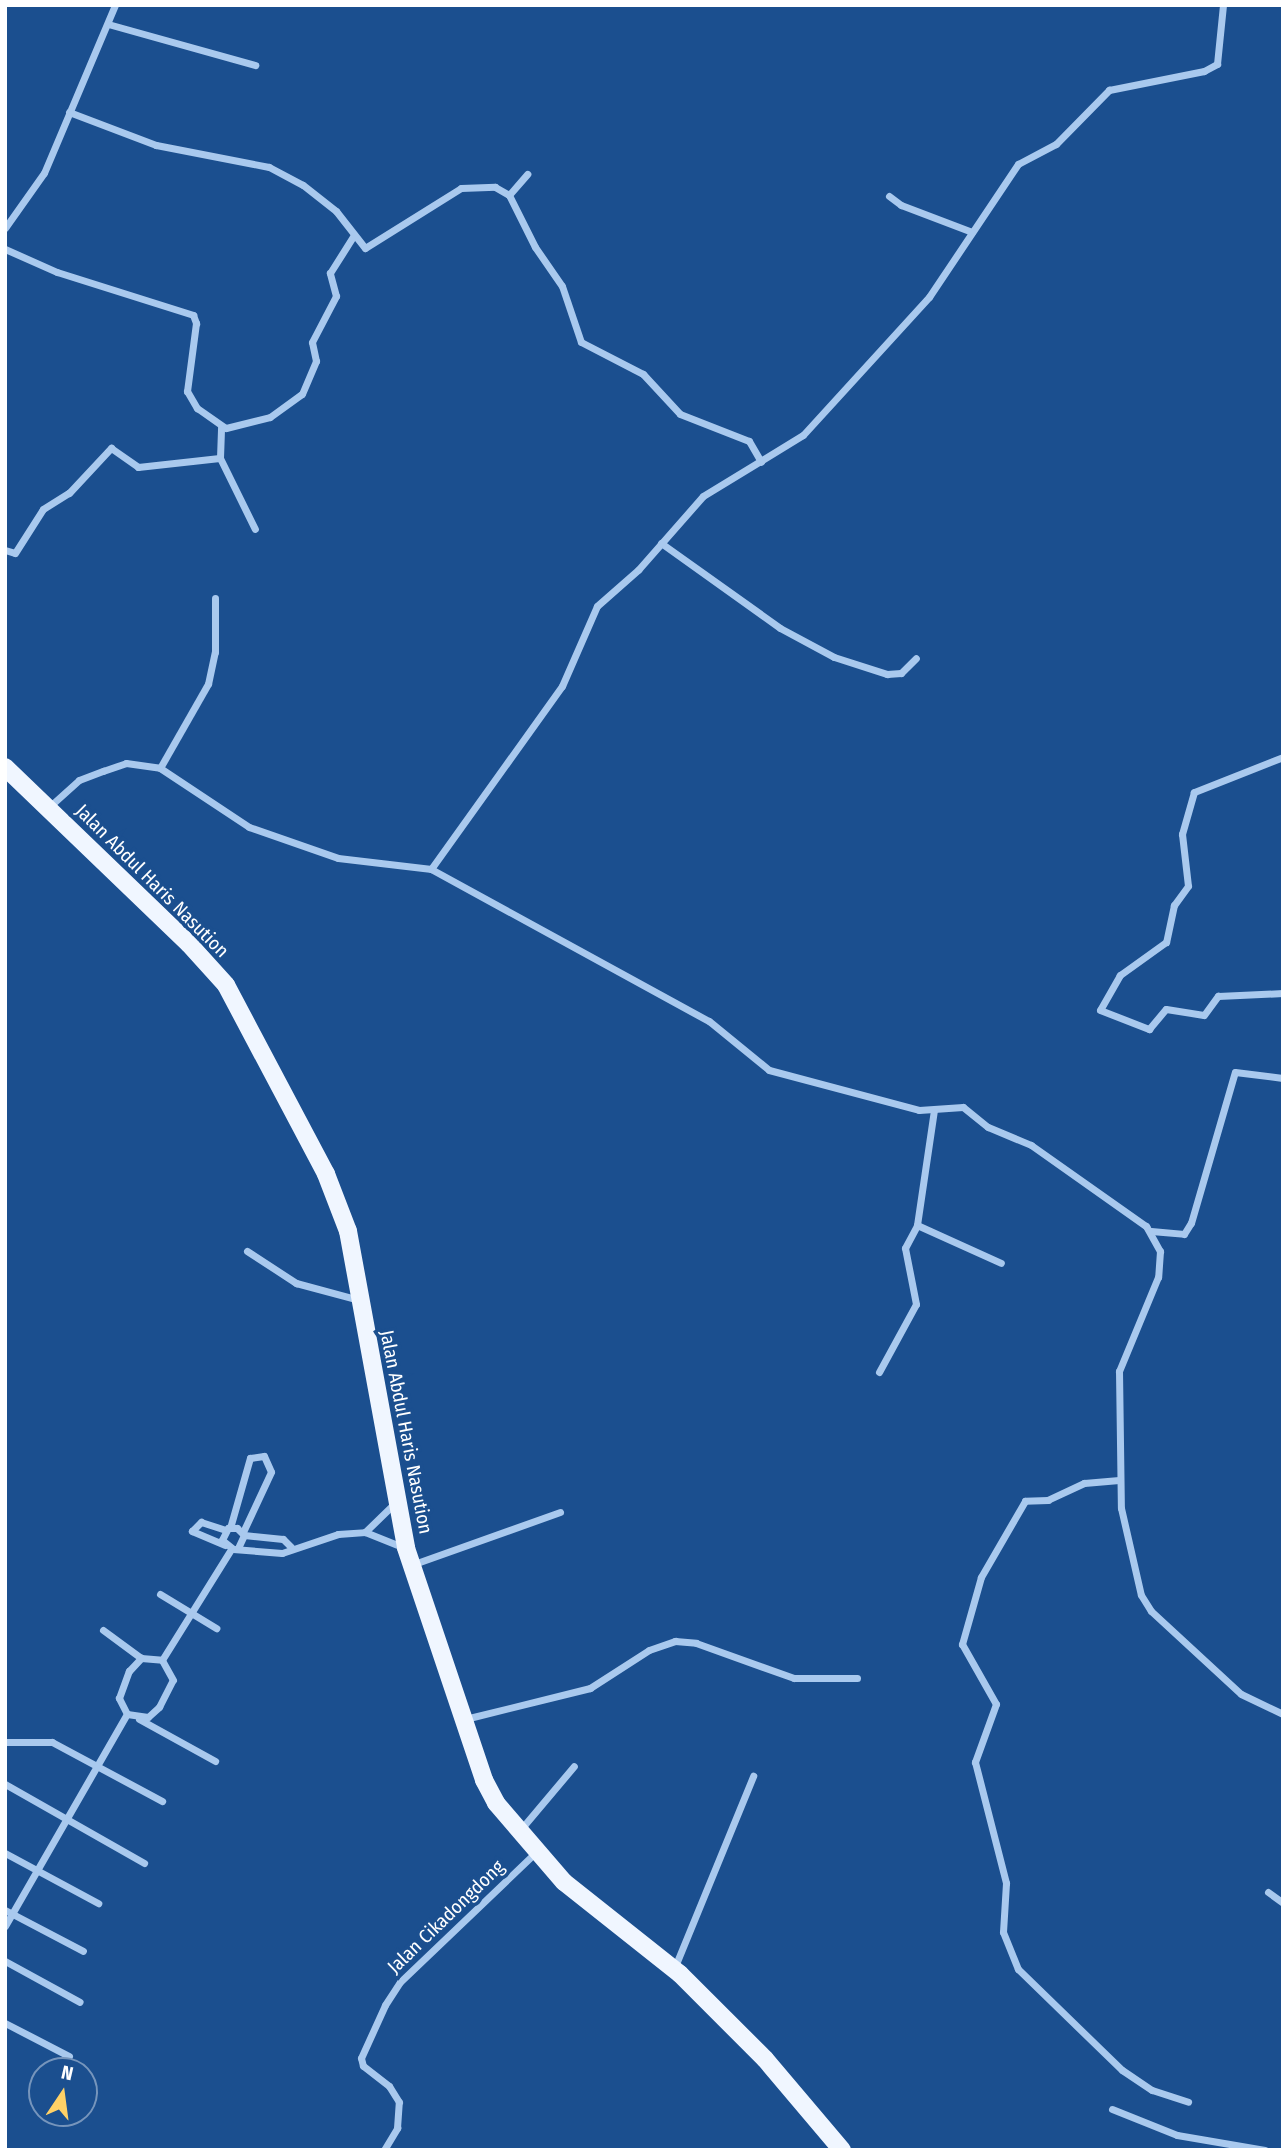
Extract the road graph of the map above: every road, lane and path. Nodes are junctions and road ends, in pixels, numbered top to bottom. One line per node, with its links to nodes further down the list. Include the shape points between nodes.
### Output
1 (105, 5): 3 (street)
2 (1223, 5): 11 (street, via 1222,50 1217,64 1103,94 1056,144 1018,164)
3 (115, 6): 4 (street)
4 (107, 24): 5 (street); 6 (street)
5 (255, 65)
6 (69, 112): 10 (street, via 44,173); 12 (street, via 156,145 269,167 303,185 336,211)
7 (527, 174): 8 (street)
8 (509, 195): 12 (street, via 495,187 466,187 370,248); 16 (street, via 534,247 562,286 581,342 643,374 681,414 749,441)
9 (889, 196): 11 (street)
10 (5, 228)
11 (972, 232): 16 (street, via 929,297 803,435)
12 (354, 234): 14 (street, via 330,273 336,296 312,342 316,361 302,394 270,417)
13 (5, 249): 14 (street, via 57,272 193,315 196,323 187,391 197,408)
14 (221, 427): 15 (street)
15 (220, 458): 17 (street); 19 (street, via 138,467 108,449 69,493 43,509 15,553)
16 (761, 462): 18 (street, via 703,496)
17 (255, 528)
18 (661, 543): 21 (street, via 780,628 834,657 887,674 901,673); 26 (street, via 592,612 562,686)
19 (5, 550)
20 (215, 598): 24 (street, via 215,652 208,684)
21 (916, 658)
22 (1283, 757): 27 (street, via 1194,792 1182,834 1188,886 1174,905 1166,942 1120,975 1100,1010 1149,1029 1166,1009 1204,1016 1218,996)
23 (5, 767): 25 (main road, Jalan Abdul Haris Nasution)
24 (160, 768): 25 (street, via 125,764 103,771 79,780); 26 (street, via 249,827 347,860 392,861)
25 (49, 807): 34 (main road, Jalan Abdul Haris Nasution, via 226,985 326,1174 348,1231)
26 (431, 869): 29 (street, via 709,1021 769,1070)
27 (1283, 993)
28 (1283, 1078): 31 (street, via 1235,1072 1191,1223 1180,1234)
29 (934, 1110): 30 (street); 31 (street, via 956,1106 970,1110 988,1127 1031,1144)
30 (918, 1225): 33 (street); 35 (street, via 905,1248 916,1297 913,1316)
31 (1150, 1231): 36 (street, via 1160,1251 1160,1264 1155,1289 1120,1364)
32 (247, 1251): 34 (street, via 296,1283)
33 (1001, 1263)
34 (360, 1300): 37 (main road, Jalan Abdul Haris Nasution)
35 (879, 1372)
36 (1119, 1480): 53 (street, via 1122,1520 1146,1604 1241,1694); 80 (street, via 1084,1483 1048,1500 1025,1502 981,1577 962,1644 996,1704 975,1762 1006,1883 1003,1932 1018,1969 1122,2070 1152,2090)
37 (396, 1502): 40 (street); 44 (main road, Jalan Abdul Haris Nasution)
38 (560, 1512): 44 (street)
39 (228, 1529): 41 (street); 41 (street, via 250,1458 264,1456 271,1472); 42 (street); 42 (street, via 198,1522 192,1531)
40 (365, 1532): 43 (street); 44 (street)
41 (243, 1533): 42 (street); 43 (street, via 283,1539)
42 (231, 1547): 43 (street, via 282,1553); 46 (street)
43 (291, 1547)
44 (410, 1556): 55 (main road, Jalan Abdul Haris Nasution)
45 (160, 1594): 46 (street)
46 (191, 1612): 47 (street); 50 (street)
47 (216, 1628)
48 (103, 1630): 49 (street)
49 (141, 1658): 50 (street); 52 (street, via 129,1671 119,1698)
50 (162, 1660): 54 (street, via 172,1672 171,1685 153,1714)
51 (857, 1678): 55 (street, via 794,1678 696,1643 675,1641 649,1650 590,1688)
52 (127, 1714): 54 (street); 58 (street)
53 (1283, 1714)
54 (139, 1719): 57 (street)
55 (465, 1719): 64 (main road, Jalan Abdul Haris Nasution, via 484,1780 505,1819)
56 (5, 1742): 58 (street, via 44,1740)
57 (215, 1761)
58 (98, 1765): 62 (street); 63 (street)
59 (574, 1766): 64 (street)
60 (753, 1776): 76 (street)
61 (5, 1784): 63 (street)
62 (162, 1801)
63 (67, 1817): 67 (street); 68 (street)
64 (518, 1832): 66 (main road, Jalan Abdul Haris Nasution)
65 (5, 1853): 68 (street)
66 (535, 1853): 76 (main road, Jalan Abdul Haris Nasution, via 564,1882); 82 (street, Jalan Cikadongdong, via 410,1972 385,2005 361,2058 363,2066 389,2086 399,2102 397,2128)
67 (144, 1863)
68 (37, 1870): 70 (street); 72 (street)
69 (1268, 1892): 71 (street)
70 (97, 1903)
71 (1283, 1903)
72 (9, 1911): 73 (street); 74 (street)
73 (5, 1926)
74 (83, 1951)
75 (5, 1961): 77 (street)
76 (674, 1970): 83 (main road, Jalan Abdul Haris Nasution, via 765,2059)
77 (80, 2002)
78 (5, 2023): 79 (street)
79 (69, 2056)
80 (1188, 2102)
81 (1112, 2109): 84 (street, via 1177,2135)
82 (384, 2150)
83 (842, 2150)
84 (1265, 2150)

